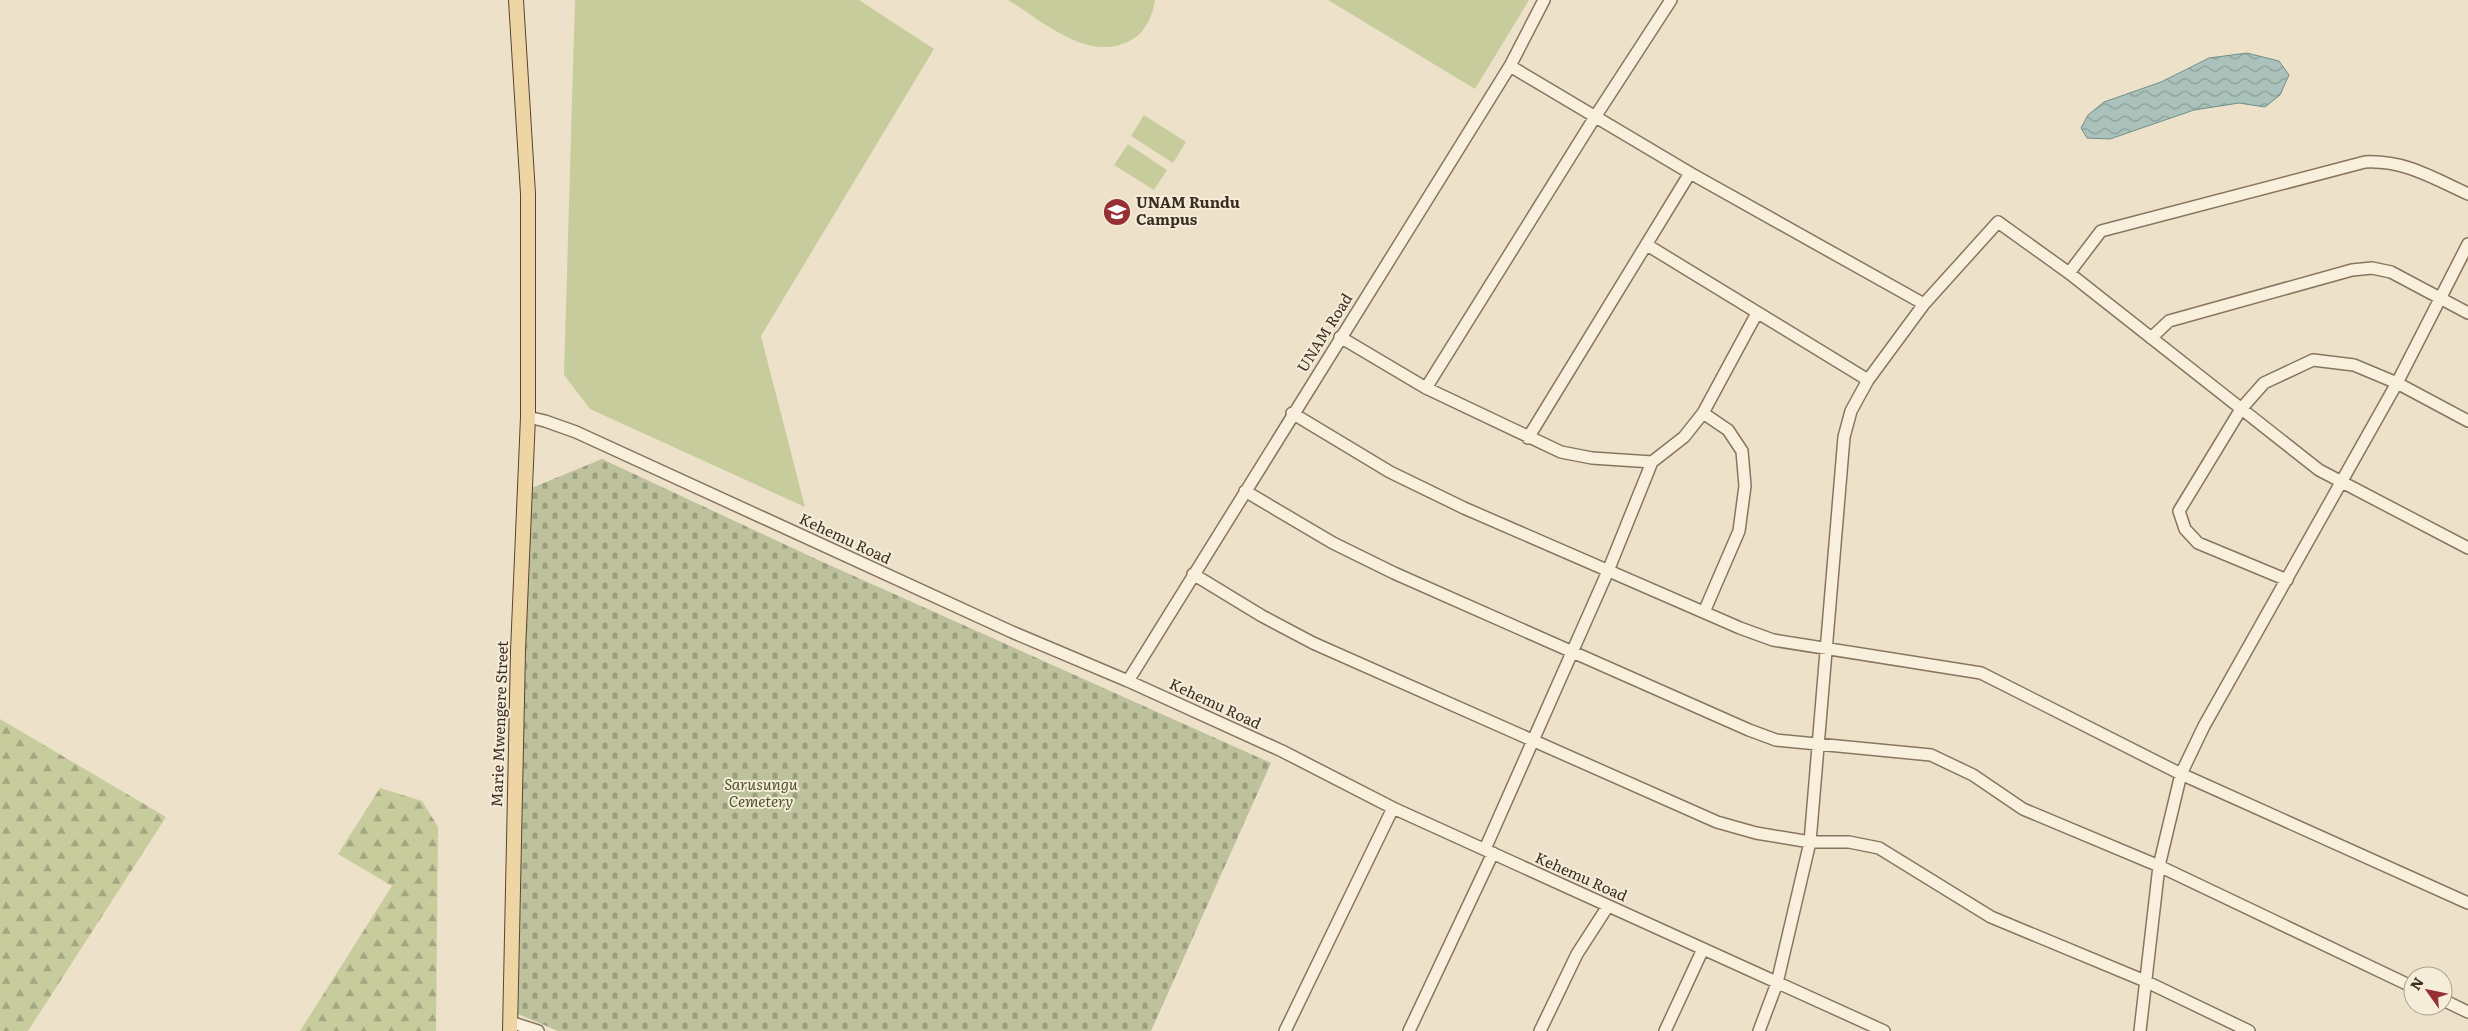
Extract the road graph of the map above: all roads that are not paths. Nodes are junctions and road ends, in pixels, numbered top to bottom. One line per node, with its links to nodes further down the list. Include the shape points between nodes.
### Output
1 (516, 0): 23 (main road, Marie Mwengere Street, via 528,194)
2 (1544, 0): 4 (street, UNAM Road)
3 (1671, 0): 5 (street)
4 (1510, 66): 5 (street); 15 (street, UNAM Road)
5 (1595, 117): 6 (street); 19 (street)
6 (1690, 173): 9 (street); 12 (street)
7 (2468, 194): 10 (street, via 2409,167 2387,161 2365,162 2100,230)
8 (2468, 244): 11 (street)
9 (1646, 245): 13 (street); 25 (street)
10 (2069, 273): 12 (street, via 1998,222); 16 (street)
11 (2440, 299): 14 (street); 16 (street, via 2391,272 2372,268 2352,270 2169,321); 18 (street)
12 (1924, 304): 17 (street)
13 (1758, 313): 17 (street); 22 (street)
14 (2468, 313)
15 (1340, 337): 19 (street); 21 (street, UNAM Road)
16 (2152, 338): 20 (street)
17 (1868, 380): 34 (street, via 1851,411 1844,438)
18 (2397, 383): 20 (street, via 2354,365 2313,360 2264,383); 24 (street); 27 (street)
19 (1426, 388): 25 (street)
20 (2241, 409): 27 (street, via 2319,470); 32 (street, via 2179,511 2185,529 2198,543)
21 (1292, 413): 28 (street, UNAM Road); 30 (street, via 1390,472)
22 (1703, 413): 26 (street, via 1684,437); 33 (street, via 1728,430 1742,451 1745,486 1740,531)
23 (528, 418): 36 (street, Kehemu Road, via 576,432 1012,632); 52 (main road, Marie Mwengere Street, via 518,651)
24 (2468, 421)
25 (1528, 438): 26 (street, via 1561,452 1592,458)
26 (1652, 462): 30 (street)
27 (2342, 482): 29 (street); 32 (street)
28 (1245, 492): 31 (street, UNAM Road); 35 (street, via 1333,543 1394,573)
29 (2468, 548)
30 (1608, 571): 33 (street); 35 (street)
31 (1193, 574): 36 (street, UNAM Road); 37 (street, via 1313,643)
32 (2287, 580): 39 (street, via 2204,726)
33 (1704, 612): 34 (street, via 1773,640)
34 (1825, 648): 38 (street); 39 (street, via 1981,672)
35 (1572, 652): 37 (street); 38 (street, via 1776,740)
36 (1128, 681): 40 (street, Kehemu Road, via 1282,752)
37 (1534, 740): 41 (street, via 1718,822 1756,833); 42 (street)
38 (1818, 742): 41 (street); 43 (street, via 1931,755 1973,775 2024,809)
39 (2181, 774): 43 (street); 44 (street)
40 (1393, 808): 42 (street, Kehemu Road); 54 (street)
41 (1810, 842): 47 (street, via 1849,842 1879,848 1991,917); 49 (street)
42 (1489, 851): 45 (street, Kehemu Road); 55 (street)
43 (2159, 866): 47 (street); 48 (street)
44 (2468, 903)
45 (1608, 906): 46 (street, Kehemu Road); 56 (street, via 1577,954)
46 (1703, 949): 49 (street, Kehemu Road); 57 (street)
47 (2144, 981): 60 (street); 61 (street)
48 (2403, 982)
49 (1777, 983): 58 (street); 59 (street, Kehemu Road)
50 (2453, 1005): 51 (street)
51 (2468, 1012)
52 (510, 1027): 53 (street)
53 (538, 1031)
54 (1285, 1031)
55 (1410, 1031)
56 (1540, 1031)
57 (1665, 1031)
58 (1758, 1031)
59 (1883, 1031)
60 (2140, 1031)
61 (2249, 1031)

